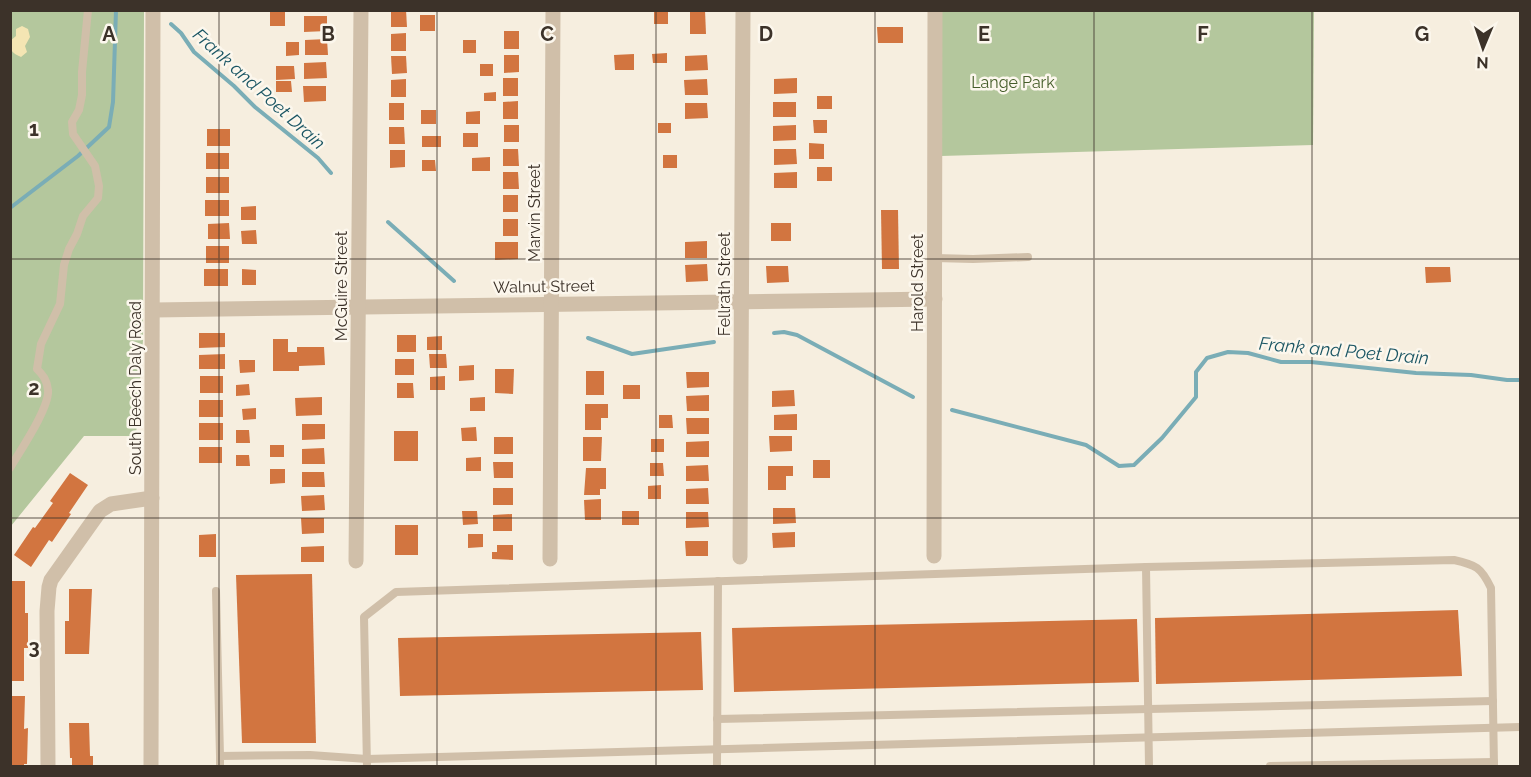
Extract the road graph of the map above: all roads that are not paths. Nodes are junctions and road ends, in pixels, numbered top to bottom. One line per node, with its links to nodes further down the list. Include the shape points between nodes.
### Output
1 (88, 10): 14 (lane, via 82,95 72,122 73,134 95,166 98,198 83,216 69,249 60,304 41,344 37,369 46,379 49,392 44,410)
2 (153, 10): 13 (street, South Beech Daly Road)
3 (361, 10): 12 (street, McGuire Street)
4 (553, 10): 11 (street, Marvin Street)
5 (743, 10): 10 (street, Fellrath Street)
6 (935, 10): 8 (street, Harold Street)
7 (1028, 256): 8 (lane)
8 (935, 258): 9 (street, Harold Street)
9 (935, 299): 10 (street, Walnut Street); 16 (street, Harold Street)
10 (742, 301): 11 (street, Walnut Street); 17 (street, Fellrath Street)
11 (551, 304): 12 (street, Walnut Street); 18 (street, Marvin Street)
12 (359, 307): 13 (street, Walnut Street); 19 (street, McGuire Street)
13 (154, 310): 15 (street, South Beech Daly Road)
14 (10, 468)
15 (152, 498): 33 (street, via 111,504 100,511 51,580 47,611); 34 (street, South Beech Daly Road)
16 (934, 556)
17 (740, 557)
18 (550, 559)
19 (356, 561)
20 (1146, 567): 21 (lane); 23 (lane, via 1454,560 1473,564 1484,573 1491,588); 24 (lane)
21 (718, 581): 25 (lane); 31 (lane, via 396,592 364,617)
22 (216, 591): 30 (lane)
23 (1493, 700): 24 (lane); 27 (lane)
24 (1148, 709): 25 (lane); 28 (lane)
25 (717, 719): 29 (lane)
26 (1521, 728): 27 (lane)
27 (1493, 729): 28 (lane); 32 (lane)
28 (1149, 738): 29 (lane); 37 (lane)
29 (717, 750): 31 (lane); 36 (lane)
30 (220, 756): 31 (lane, via 310,754); 35 (lane)
31 (367, 763)
32 (1494, 764): 38 (lane)
33 (48, 766)
34 (151, 766)
35 (220, 766)
36 (717, 766)
37 (1149, 766)
38 (1270, 766)

